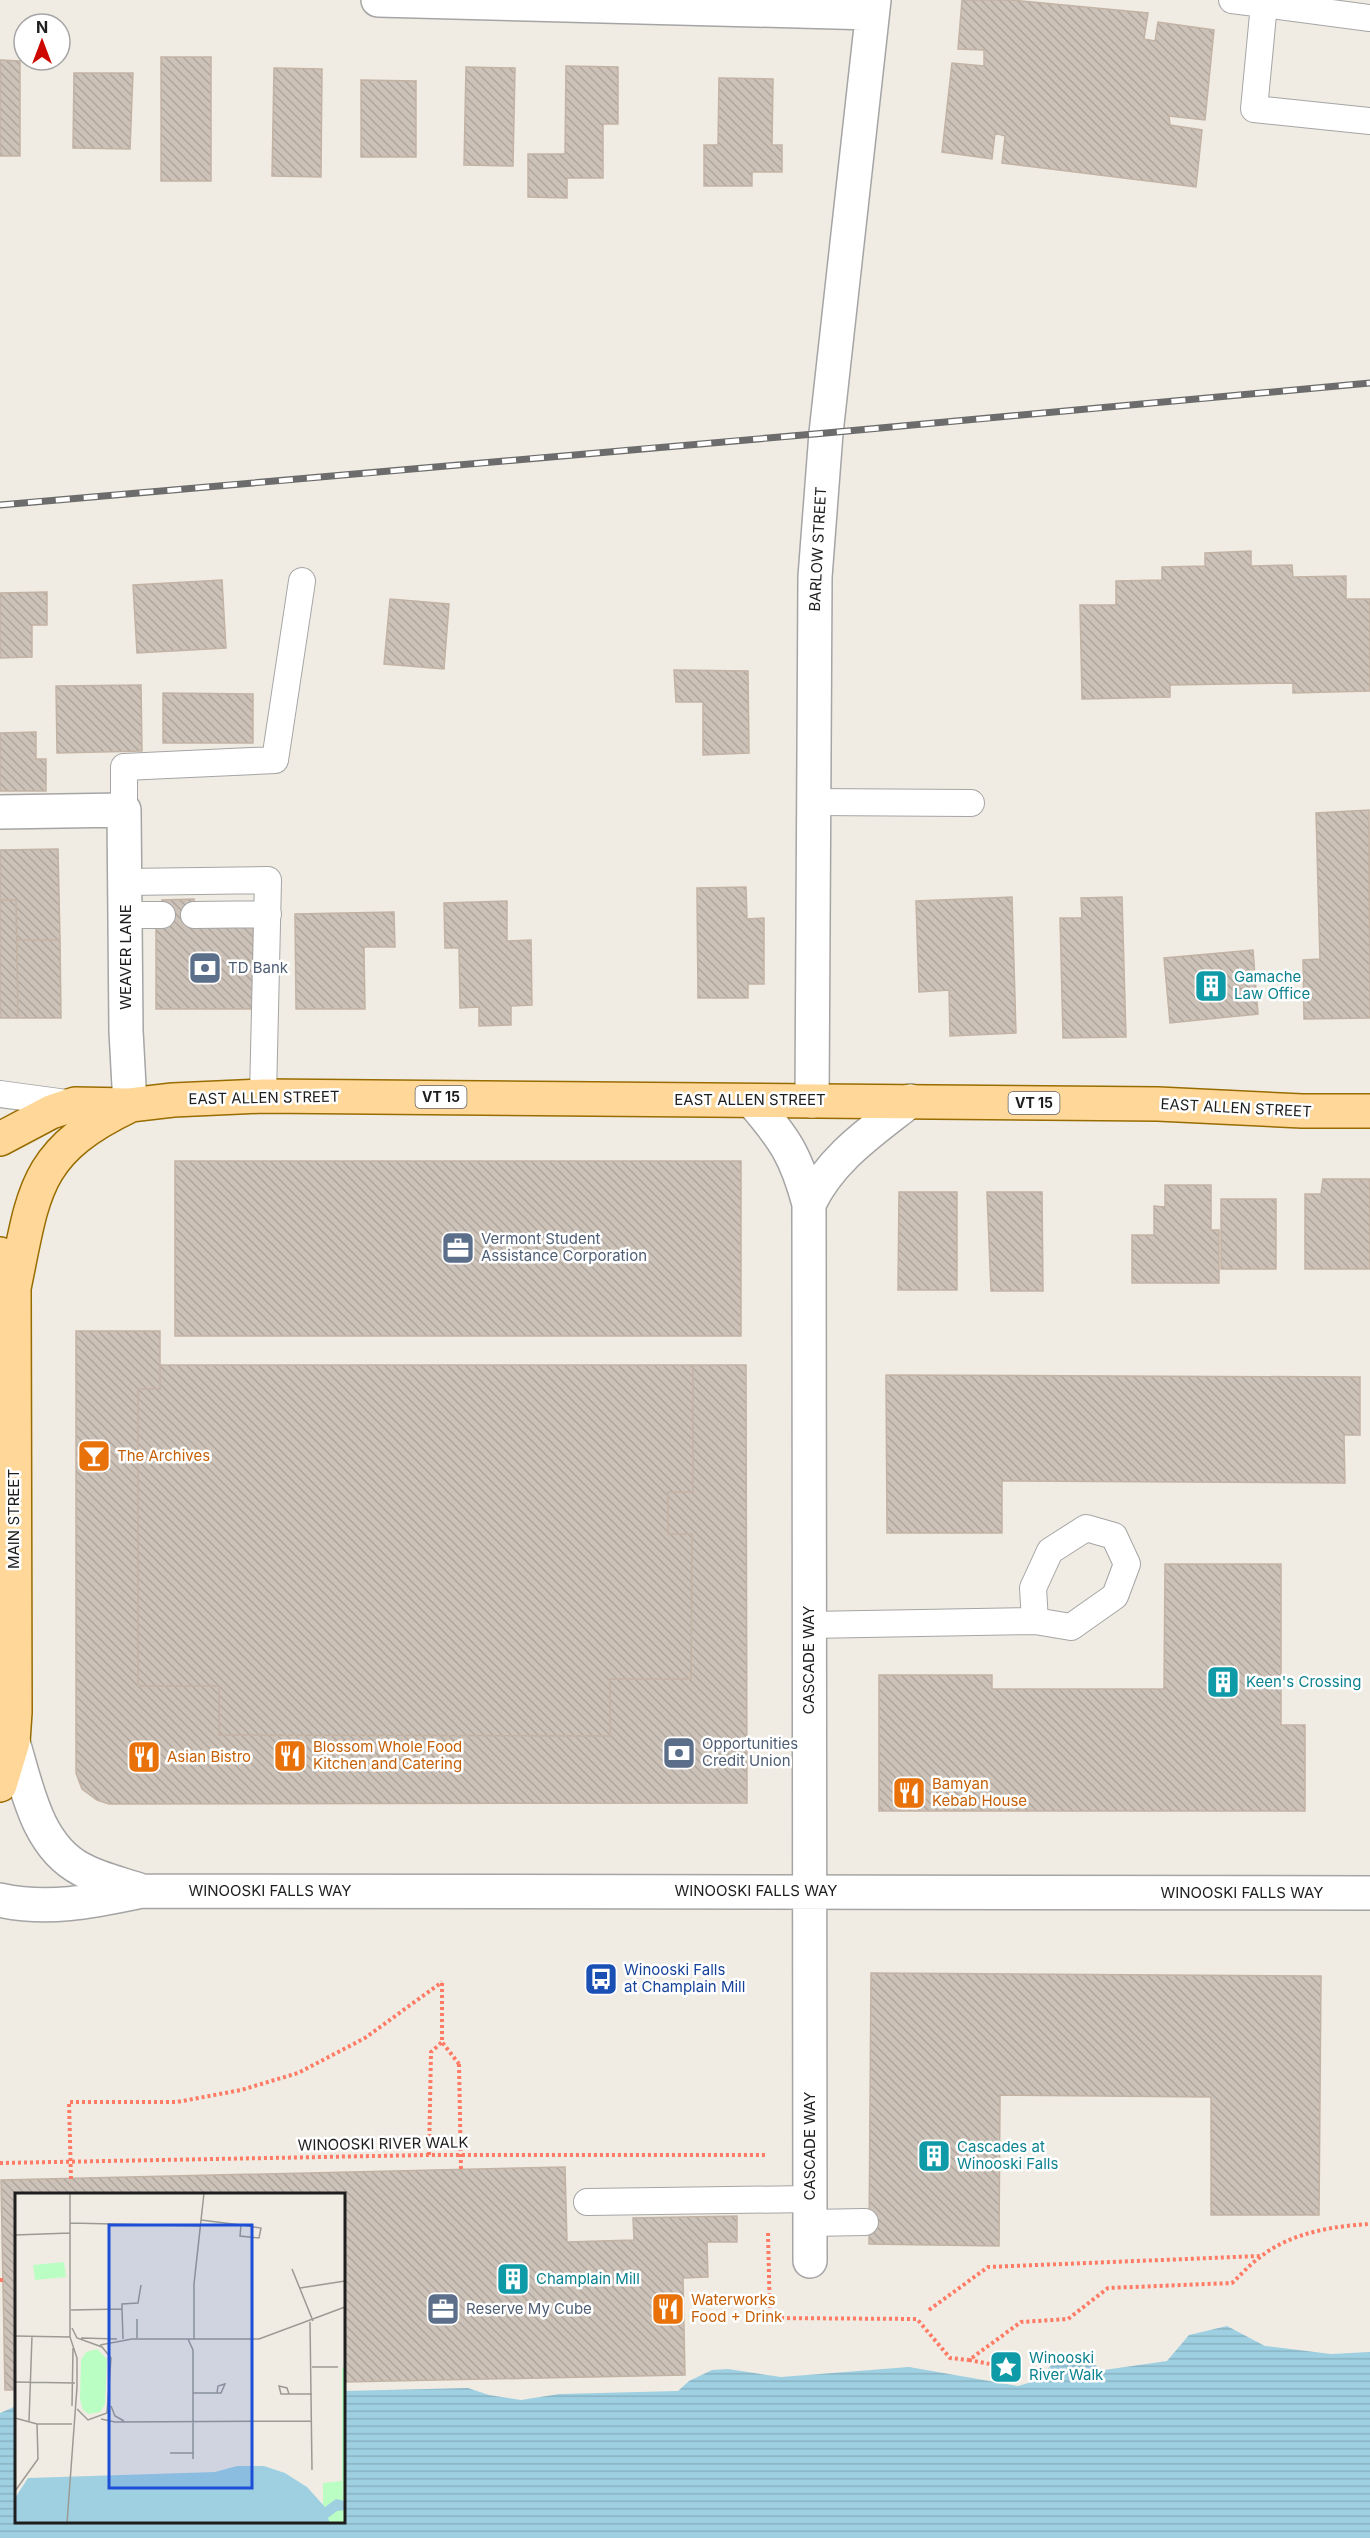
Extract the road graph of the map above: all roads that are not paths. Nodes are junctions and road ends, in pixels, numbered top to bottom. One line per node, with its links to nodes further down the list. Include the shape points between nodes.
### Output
1 (378, 0): 4 (street)
2 (1232, 0): 3 (lane)
3 (1264, 4): 5 (lane); 6 (lane, via 1254,109)
4 (873, 6): 8 (street, BARLOW STREET, via 824,456 815,577)
5 (1370, 18)
6 (1370, 121)
7 (302, 581): 10 (lane, via 275,760 124,767)
8 (813, 802): 9 (lane); 20 (street, BARLOW STREET)
9 (971, 803)
10 (124, 810): 11 (street); 12 (street, WEAVER LANE)
11 (0, 812)
12 (125, 882): 13 (lane, via 268,880); 14 (street, WEAVER LANE)
13 (268, 914): 16 (lane); 18 (lane)
14 (126, 915): 15 (lane); 23 (street, WEAVER LANE)
15 (162, 915)
16 (194, 915)
17 (0, 1094): 22 (lane, EAST ALLEN STREET)
18 (263, 1096): 19 (main road, EAST ALLEN STREET / VT 15); 23 (main road, EAST ALLEN STREET / VT 15)
19 (752, 1101): 20 (main road, EAST ALLEN STREET / VT 15); 26 (street, CASCADE WAY, via 788,1146)
20 (812, 1101): 21 (main road, EAST ALLEN STREET / VT 15)
21 (910, 1101): 24 (main road, EAST ALLEN STREET / VT 15); 26 (street, via 847,1151 828,1171)
22 (75, 1104): 23 (main road, EAST ALLEN STREET / VT 15); 25 (main road, EAST ALLEN STREET / VT 15)
23 (130, 1105): 28 (main road, EAST ALLEN STREET / VT 15, via 98,1120 68,1144 43,1175 31,1205)
24 (1370, 1111)
25 (0, 1139)
26 (808, 1204): 30 (street, CASCADE WAY)
27 (0, 1254): 28 (main road, MAIN STREET)
28 (14, 1288): 31 (main road, MAIN STREET)
29 (1035, 1621): 30 (lane)
30 (809, 1625): 34 (street, CASCADE WAY)
31 (13, 1742): 32 (main road, MAIN STREET); 33 (street, WINOOSKI FALLS WAY, via 42,1829 52,1845 82,1869)
32 (0, 1785)
33 (142, 1891): 34 (street, WINOOSKI FALLS WAY); 36 (street, WINOOSKI FALLS WAY, via 60,1905)
34 (810, 1891): 35 (street, WINOOSKI FALLS WAY); 38 (street, CASCADE WAY)
35 (1370, 1893)
36 (0, 1900)
37 (587, 2202): 38 (lane)
38 (810, 2211): 39 (lane); 40 (street, CASCADE WAY)
39 (865, 2222)
40 (810, 2261)

